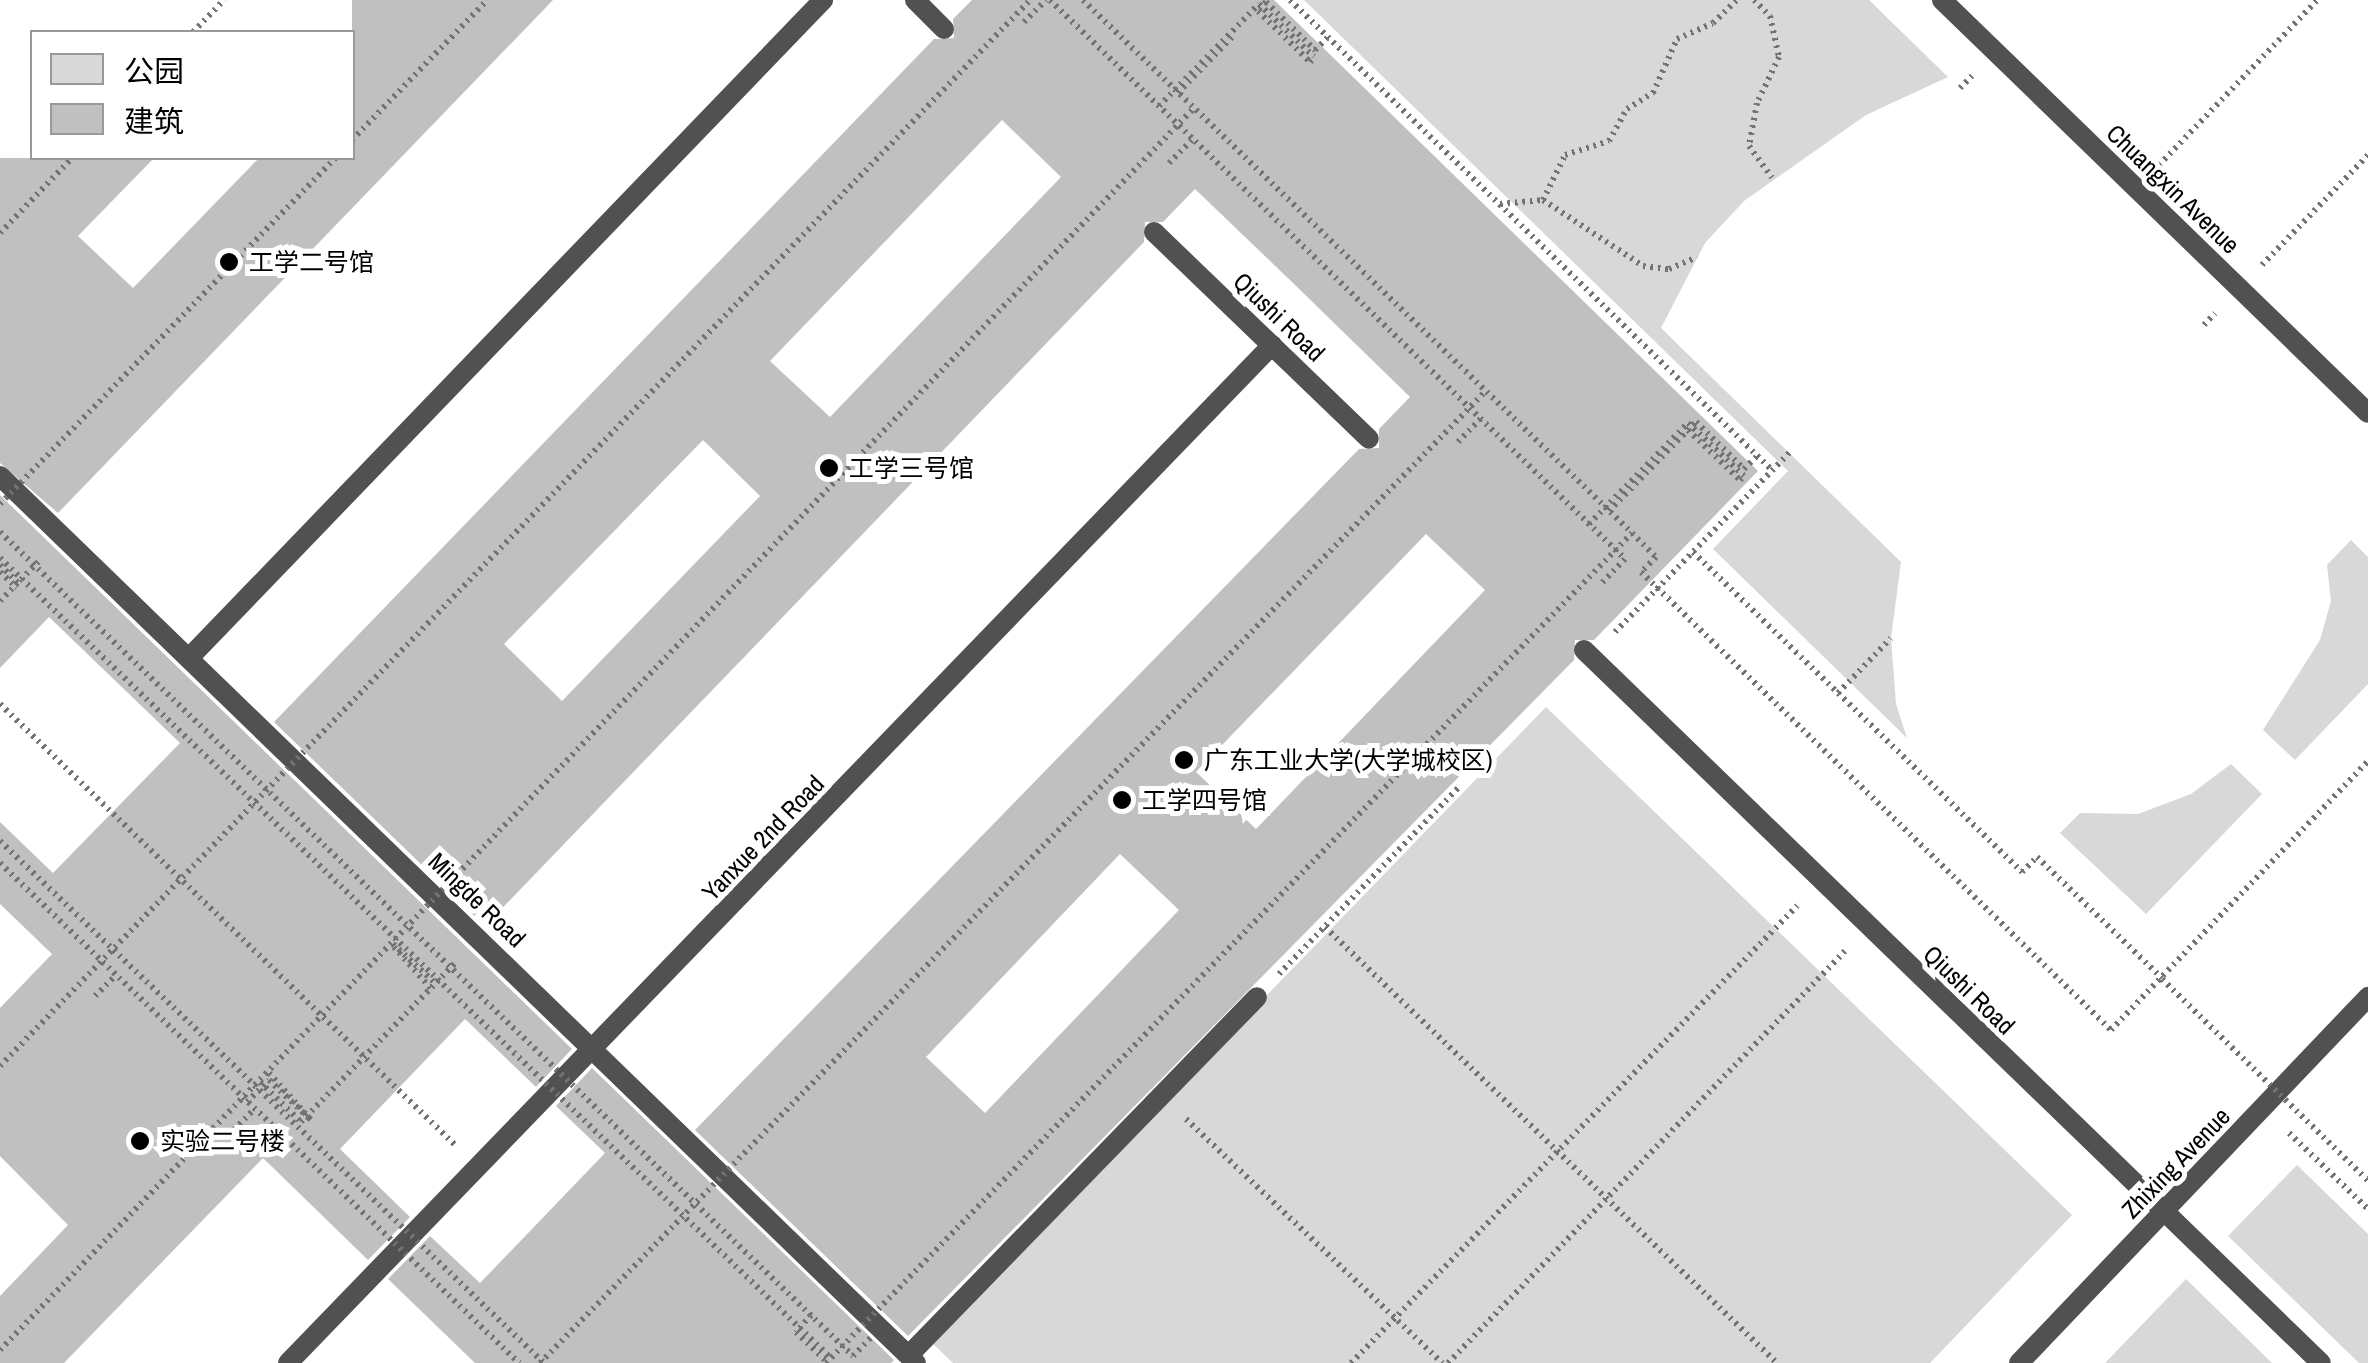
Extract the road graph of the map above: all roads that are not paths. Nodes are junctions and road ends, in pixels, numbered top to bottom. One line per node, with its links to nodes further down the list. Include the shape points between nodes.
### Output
1 (823, 0): 11 (lane)
2 (914, 0): 4 (lane)
3 (1942, 0): 7 (lane, Chuangxin Avenue)
4 (944, 29)
5 (1154, 232): 6 (lane, Qiushi Road)
6 (1272, 345): 8 (lane, Qiushi Road); 14 (lane, Yanxue 2nd Road)
7 (2368, 414)
8 (1369, 440)
9 (0, 476): 11 (lane, Mingde Road)
10 (1584, 650): 15 (lane, Qiushi Road)
11 (189, 658): 14 (lane, Mingde Road)
12 (1257, 997): 16 (lane)
13 (2368, 997): 15 (lane, Zhixing Avenue)
14 (595, 1048): 16 (lane, Mingde Road); 17 (lane, Yanxue 2nd Road)
15 (2162, 1212): 18 (lane, Zhixing Avenue); 19 (lane, Qiushi Road)
16 (913, 1359)
17 (288, 1363)
18 (2019, 1363)
19 (2321, 1363)

